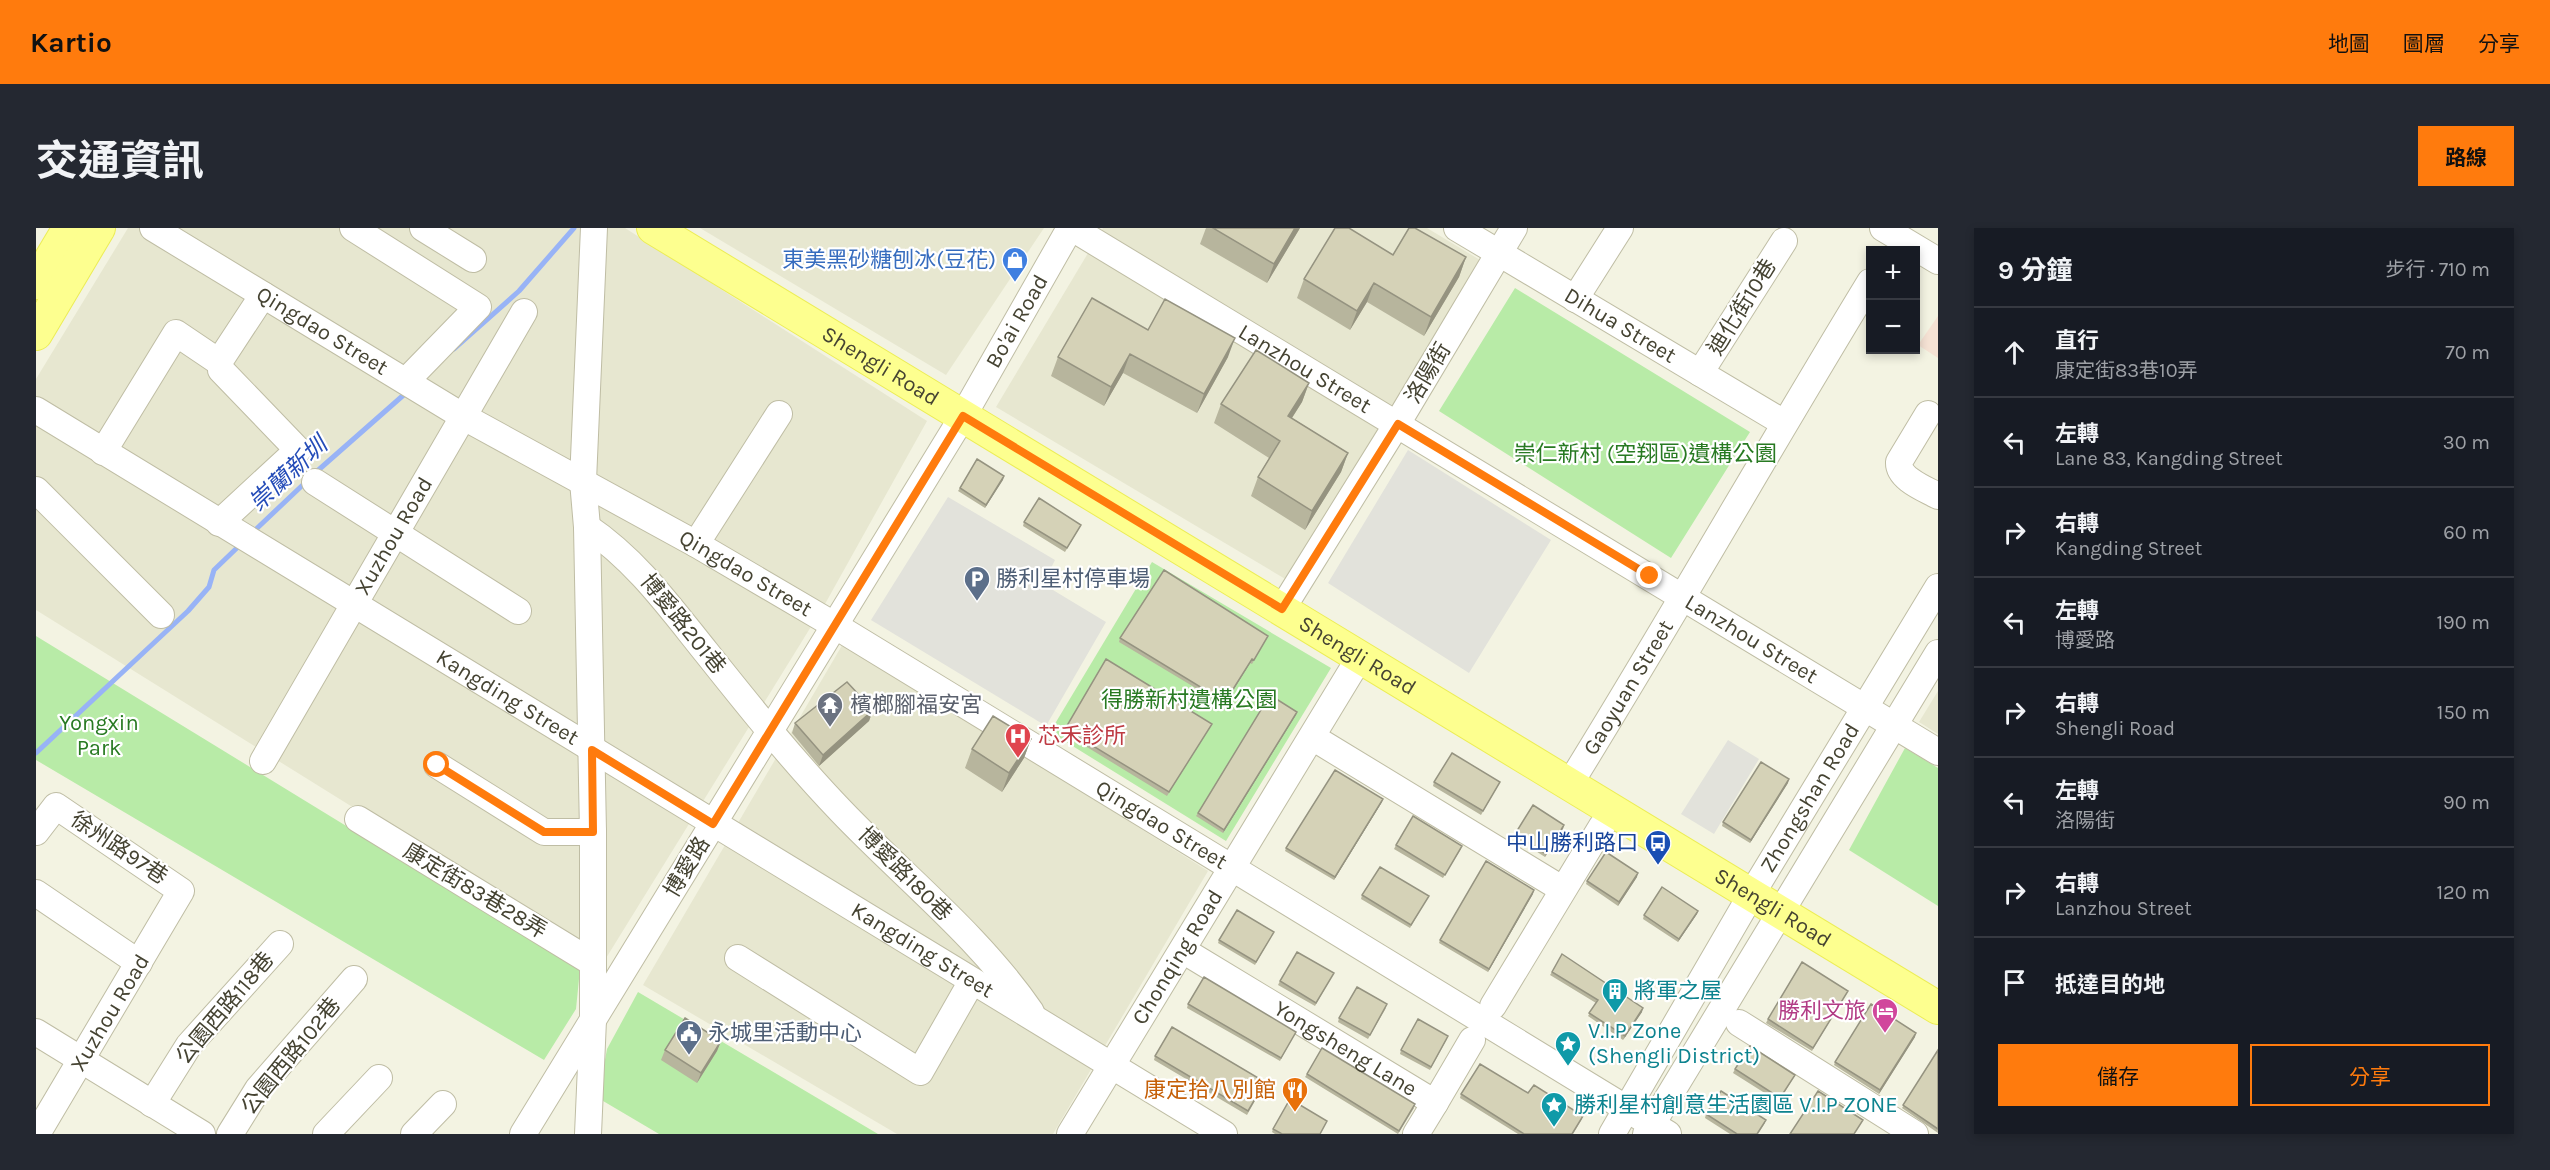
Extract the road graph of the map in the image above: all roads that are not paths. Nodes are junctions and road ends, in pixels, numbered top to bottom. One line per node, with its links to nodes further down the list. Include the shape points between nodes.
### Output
1 (69, 228): 17 (main road)
2 (99, 228): 22 (main road)
3 (153, 228): 19 (street, Qingdao Street)
4 (353, 228): 25 (street, via 478,308)
5 (423, 228): 15 (street)
6 (594, 228): 34 (street)
7 (653, 228): 29 (main road, Shengli Road)
8 (1071, 228): 29 (street, Bo'ai Road); 32 (street, Lanzhou Street)
9 (1457, 228): 14 (street, Dihua Street)
10 (1514, 228): 14 (street, 洛陽街)
11 (1620, 228): 20 (street)
12 (1894, 236): 16 (street)
13 (1784, 241): 24 (street, 迪化街10巷)
14 (1499, 254): 20 (street, Dihua Street); 32 (street, 洛陽街)
15 (473, 259)
16 (1938, 261)
17 (36, 283)
18 (1866, 289): 31 (street, Gaoyuan Street)
19 (263, 295): 25 (street, Qingdao Street); 33 (street, via 219,362 176,333)
20 (1575, 299): 24 (street, Dihua Street)
21 (524, 312): 30 (street, Xuzhou Road)
22 (36, 334)
23 (220, 370): 40 (street, via 298,450)
24 (1700, 373): 31 (street, Dihua Street)
25 (413, 386): 30 (street, Qingdao Street)
26 (36, 410): 33 (street, Kangding Street)
27 (1935, 411): 37 (street, via 1899,467 1905,476)
28 (779, 414): 41 (street)
29 (963, 416): 45 (main road, Shengli Road); 48 (street, 博愛路)
30 (464, 417): 34 (street, Qingdao Street); 39 (street, Xuzhou Road)
31 (1784, 423): 43 (street, Gaoyuan Street)
32 (1398, 424): 43 (street, Lanzhou Street); 45 (street, 洛陽街)
33 (103, 452): 40 (street, Kangding Street)
34 (583, 481): 38 (street); 41 (street, Qingdao Street)
35 (315, 482): 39 (street)
36 (36, 490): 47 (street)
37 (1938, 496)
38 (587, 527): 53 (street, 博愛路201巷, via 636,566); 55 (street)
39 (397, 533): 44 (street, Xuzhou Road); 46 (street)
40 (236, 534): 44 (street, Kangding Street)
41 (696, 544): 48 (street, Qingdao Street)
42 (1938, 587): 51 (street, Zhongshan Road)
43 (1684, 597): 51 (street, Lanzhou Street); 59 (street, Gaoyuan Street)
44 (355, 606): 55 (street, Kangding Street); 57 (street, Xuzhou Road)
45 (1282, 609): 50 (main road, Shengli Road)
46 (518, 611)
47 (161, 615)
48 (834, 626): 53 (street, 博愛路); 65 (street, Qingdao Street)
49 (1938, 653): 52 (street, Zhongshan Road)
50 (1360, 657): 59 (main road, Shengli Road); 65 (street, Chonqing Road)
51 (1865, 706): 52 (street, Lanzhou Street); 69 (street, Zhongshan Road)
52 (1894, 725): 56 (street, Lanzhou Street); 70 (street, Zhongshan Road)
53 (770, 731): 61 (street, 博愛路); 81 (street, 博愛路180巷, via 841,811 1012,985)
54 (1322, 743): 66 (street)
55 (592, 750): 61 (street, Kangding Street); 64 (street)
56 (1938, 752)
57 (263, 761)
58 (437, 765): 64 (street, via 544,832)
59 (1569, 785): 69 (main road, Shengli Road)
60 (358, 819): 75 (street, 康定街83巷28弄)
61 (713, 824): 77 (street, Kangding Street); 80 (street, 博愛路)
62 (1602, 826): 66 (street)
63 (36, 832): 67 (street, 徐州路97巷, via 56,806)
64 (593, 832): 75 (street)
65 (1232, 868): 86 (street, Chonqing Road); 91 (street, Qingdao Street)
66 (1562, 889): 78 (street)
67 (181, 891): 74 (street, Xuzhou Road)
68 (36, 893): 74 (street)
69 (1751, 895): 70 (main road, Shengli Road); 91 (street, Zhongshan Road)
70 (1782, 914): 79 (main road, Shengli Road); 93 (street, Zhongshan Road)
71 (280, 944): 89 (street, 公園西路118巷, via 189,1045)
72 (1194, 957): 88 (street, Yongsheng Lane)
73 (738, 958): 77 (street, via 920,1072)
74 (139, 963): 85 (street, Xuzhou Road)
75 (593, 963): 80 (street)
76 (354, 980): 95 (street, 公園西路102巷, via 258,1089)
77 (972, 981): 81 (street, Kangding Street)
78 (1493, 1006)
79 (1938, 1008)
80 (593, 1020): 98 (street, 博愛路); 99 (street)
81 (1036, 1020): 86 (street, Kangding Street)
82 (1738, 1023): 104 (street)
83 (36, 1032): 85 (street)
84 (1472, 1040): 88 (street, Yongsheng Lane)
85 (82, 1060): 89 (street); 94 (street, Xuzhou Road)
86 (1112, 1065): 100 (street, Chonqing Road); 101 (street, Kangding Street)
87 (379, 1078): 96 (street)
88 (1435, 1103): 102 (street)
89 (152, 1104): 92 (street)
90 (443, 1104): 97 (street)
91 (1627, 1109): 93 (street, Qingdao Street); 103 (street, Zhongshan Road)
92 (187, 1130)
93 (1656, 1131)
94 (37, 1134)
95 (230, 1134)
96 (326, 1134)
97 (414, 1134)
98 (523, 1134)
99 (588, 1134)
100 (1070, 1134)
101 (1224, 1134)
102 (1416, 1134)
103 (1612, 1134)
104 (1916, 1134)

